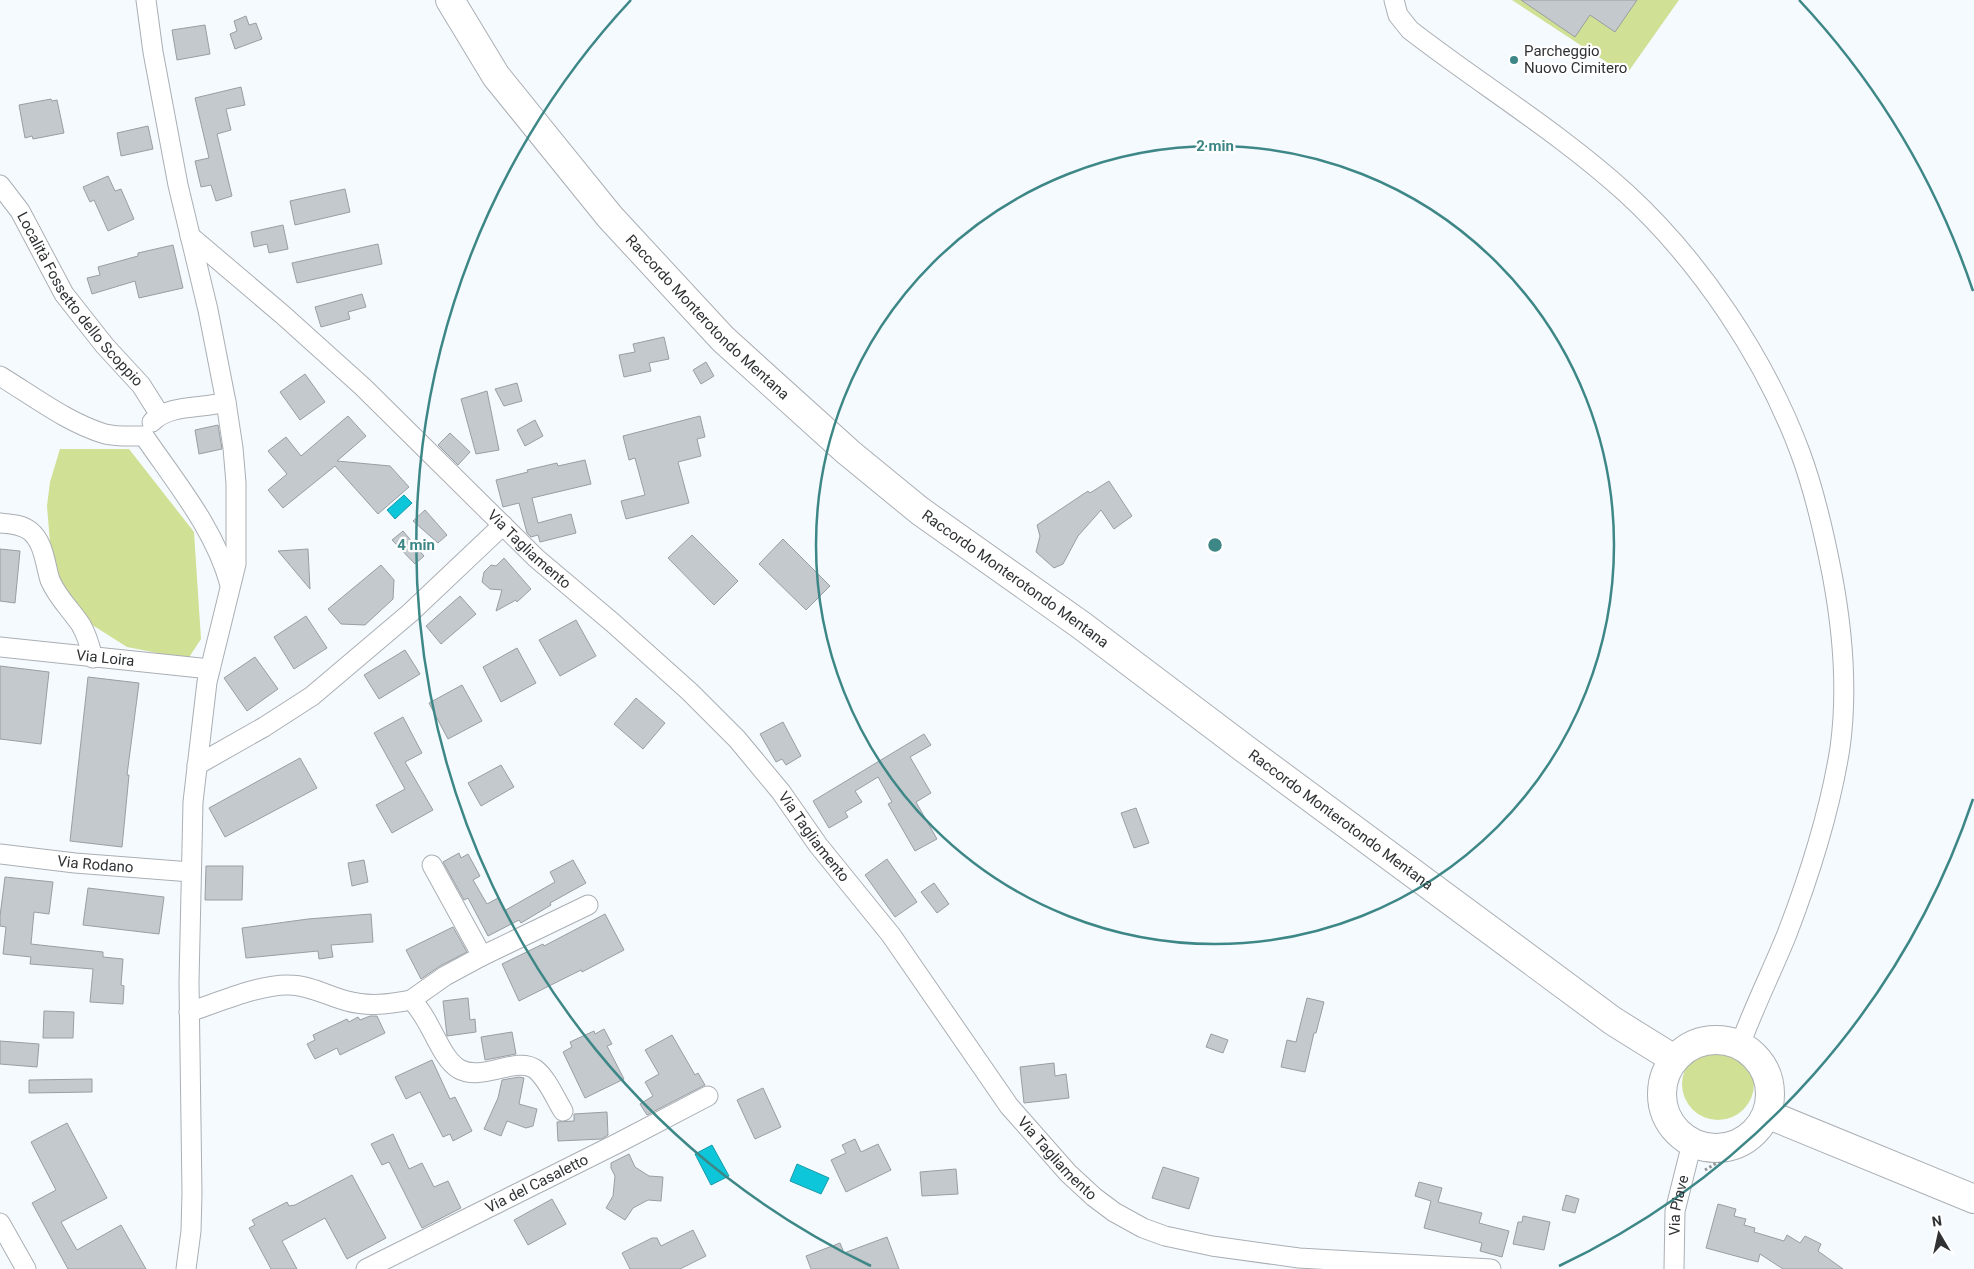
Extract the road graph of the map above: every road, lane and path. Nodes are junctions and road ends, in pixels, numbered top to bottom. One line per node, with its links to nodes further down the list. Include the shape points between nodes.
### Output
1 (146, 0): 5 (street, via 153,52)
2 (450, 0): 25 (main road, Raccordo Monterotondo Mentana, via 496,76 610,217 728,343 861,464 925,515 1081,625 1613,1021)
3 (1394, 0): 24 (street, via 1398,15 1410,30 1598,168 1676,245 1716,297 1756,360 1788,422 1812,487 1841,625 1845,686 1840,742 1808,877)
4 (0, 184): 8 (street, Località Fossetto dello Scoppio, via 20,210 64,294 141,385)
5 (190, 236): 7 (street); 11 (street, Via Tagliamento, via 363,387)
6 (0, 376): 9 (street, via 97,430 116,436)
7 (226, 402): 8 (street, via 208,407 175,409); 12 (street, via 236,482 236,564)
8 (160, 415): 9 (street)
9 (144, 436): 12 (street, via 209,531)
10 (0, 523): 14 (street, via 18,525 30,531 39,542 51,582 81,625)
11 (503, 526): 16 (street, via 410,613 312,696); 35 (street, Via Tagliamento, via 690,692 737,739 891,935 1009,1106 1068,1174 1114,1212 1165,1236 1233,1250 1299,1258)
12 (231, 586): 15 (street)
13 (0, 647): 14 (street, Via Loira)
14 (93, 658): 15 (street, Via Loira)
15 (210, 669): 16 (street)
16 (197, 765): 19 (street)
17 (0, 854): 19 (street, Via Rodano)
18 (432, 865): 21 (street)
19 (191, 872): 23 (street)
20 (588, 905): 21 (street)
21 (482, 956): 22 (street)
22 (411, 1000): 23 (street, via 368,1005 304,987 281,985); 27 (street, via 423,1012 449,1059 459,1069 478,1073 530,1067 542,1076)
23 (189, 1012): 33 (street, via 192,1193)
24 (1740, 1045): 25 (main road, via 1723,1040 1705,1041 1688,1047); 28 (main road, via 1754,1054 1770,1082)
25 (1674, 1059): 29 (main road, via 1662,1089 1663,1106 1679,1134)
26 (708, 1096): 34 (street, Via del Casaletto)
27 (563, 1111)
28 (1767, 1114): 29 (main road, via 1749,1138 1736,1145 1706,1148); 30 (main road)
29 (1692, 1143): 36 (street, Via Piave, via 1675,1211)
30 (1974, 1199)
31 (0, 1223): 32 (street)
32 (26, 1269)
33 (186, 1269)
34 (366, 1269)
35 (1491, 1269)
36 (1674, 1269)

